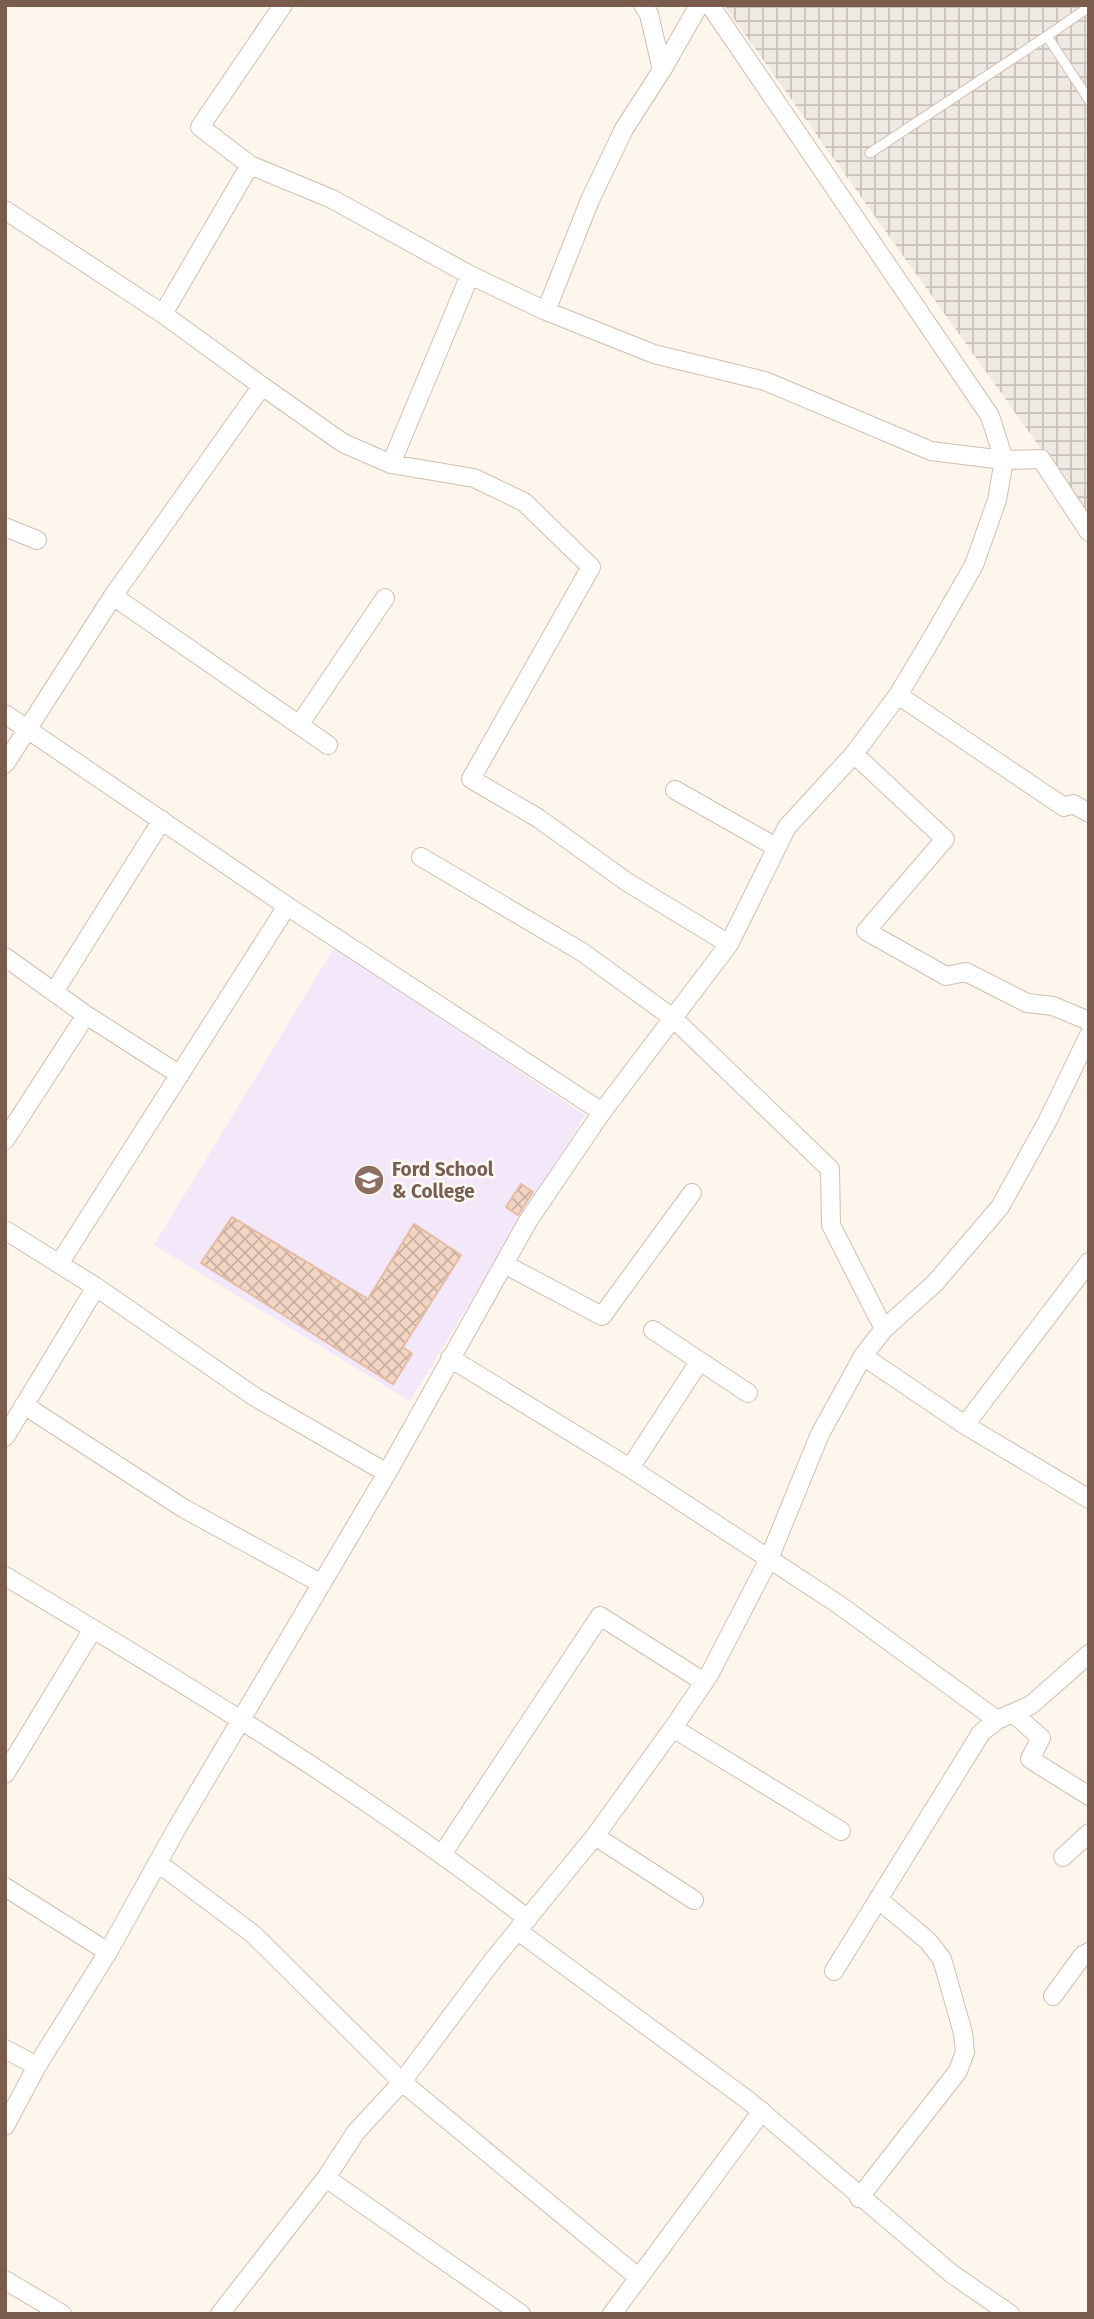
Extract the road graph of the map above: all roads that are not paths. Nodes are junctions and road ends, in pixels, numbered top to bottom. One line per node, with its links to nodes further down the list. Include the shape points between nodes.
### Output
1 (283, 5): 10 (street, via 200,127)
2 (643, 5): 7 (street)
3 (699, 5): 7 (street)
4 (710, 5): 16 (street, via 990,416)
5 (1089, 7): 6 (lane)
6 (1047, 36): 8 (lane); 9 (lane)
7 (662, 70): 13 (street, via 624,129)
8 (1089, 100)
9 (870, 153)
10 (250, 165): 12 (street, via 332,200); 14 (street)
11 (5, 210): 14 (street)
12 (470, 275): 13 (street); 17 (street)
13 (546, 311): 16 (street, via 654,354 765,381 931,452)
14 (163, 314): 15 (street)
15 (262, 386): 17 (street, via 342,443); 21 (street)
16 (1004, 460): 19 (street, via 1041,459); 23 (street, via 997,500 974,565)
17 (391, 464): 36 (street, via 474,478 524,502 591,568 471,779)
18 (5, 527): 20 (street)
19 (1089, 531)
20 (37, 540)
21 (113, 596): 25 (street); 26 (street)
22 (385, 598): 25 (street)
23 (898, 695): 28 (street); 31 (street, via 1064,807 1073,804)
24 (5, 714): 26 (street)
25 (299, 725): 27 (street)
26 (27, 727): 29 (street); 32 (street)
27 (328, 746)
28 (854, 754): 33 (street, via 787,827); 41 (street, via 945,839 866,931 946,976 966,972 1027,1003 1053,1006)
29 (5, 764)
30 (675, 790): 33 (street)
31 (1089, 813)
32 (162, 820): 35 (street); 38 (street)
33 (776, 847): 36 (street)
34 (421, 857): 40 (street, via 582,952)
35 (287, 906): 43 (street); 44 (street)
36 (729, 944): 40 (street)
37 (5, 957): 38 (street)
38 (54, 992): 39 (street)
39 (86, 1015): 43 (street); 45 (street)
40 (673, 1018): 44 (street); 52 (street, via 830,1169 831,1225)
41 (1089, 1021)
42 (1089, 1035): 52 (street, via 1000,1207 935,1283)
43 (180, 1075): 49 (street)
44 (602, 1112): 50 (street)
45 (5, 1140)
46 (692, 1193): 50 (street, via 602,1316)
47 (5, 1230): 49 (street)
48 (1089, 1262): 59 (street)
49 (59, 1264): 51 (street)
50 (504, 1264): 55 (street)
51 (96, 1287): 58 (street); 62 (street, via 255,1397)
52 (884, 1329): 54 (street)
53 (653, 1330): 56 (street)
54 (863, 1356): 59 (street); 64 (street, via 820,1434)
55 (450, 1358): 61 (street); 62 (street)
56 (699, 1362): 57 (street); 61 (street)
57 (748, 1392)
58 (24, 1405): 60 (street); 66 (street, via 183,1508)
59 (965, 1425): 63 (street)
60 (5, 1436)
61 (630, 1468): 64 (street)
62 (387, 1473): 66 (street)
63 (1089, 1499)
64 (768, 1561): 69 (street); 70 (street)
65 (5, 1576): 67 (street)
66 (322, 1584): 71 (street)
67 (93, 1629): 71 (street); 73 (street)
68 (1089, 1654): 70 (street, via 1031,1704)
69 (704, 1682): 72 (street); 78 (street, via 600,1616)
70 (1005, 1716): 74 (street, via 1041,1738 1030,1759); 82 (street, via 968,1752)
71 (242, 1722): 78 (street); 80 (street)
72 (673, 1728): 75 (street); 77 (street)
73 (5, 1774)
74 (1089, 1796)
75 (841, 1831)
76 (1089, 1833): 79 (street)
77 (595, 1836): 83 (street); 84 (street)
78 (443, 1853): 84 (street)
79 (1063, 1857)
80 (158, 1863): 85 (street); 91 (street, via 253,1934)
81 (5, 1887): 85 (street)
82 (878, 1899): 87 (street); 95 (street, via 928,1941 942,1959 960,2014 965,2052 958,2071)
83 (694, 1900)
84 (523, 1925): 91 (street); 92 (street)
85 (108, 1952): 90 (street)
86 (1089, 1952): 88 (street)
87 (834, 1971)
88 (1053, 1996)
89 (5, 2049): 90 (street)
90 (37, 2066): 93 (street)
91 (401, 2082): 94 (street, via 356,2132); 96 (street)
92 (762, 2112): 95 (street); 96 (street)
93 (5, 2126)
94 (326, 2178): 99 (street); 100 (street)
95 (859, 2198): 102 (street, via 952,2274)
96 (639, 2278): 101 (street)
97 (5, 2280): 98 (street)
98 (62, 2314)
99 (220, 2314)
100 (521, 2314)
101 (612, 2314)
102 (1010, 2314)

